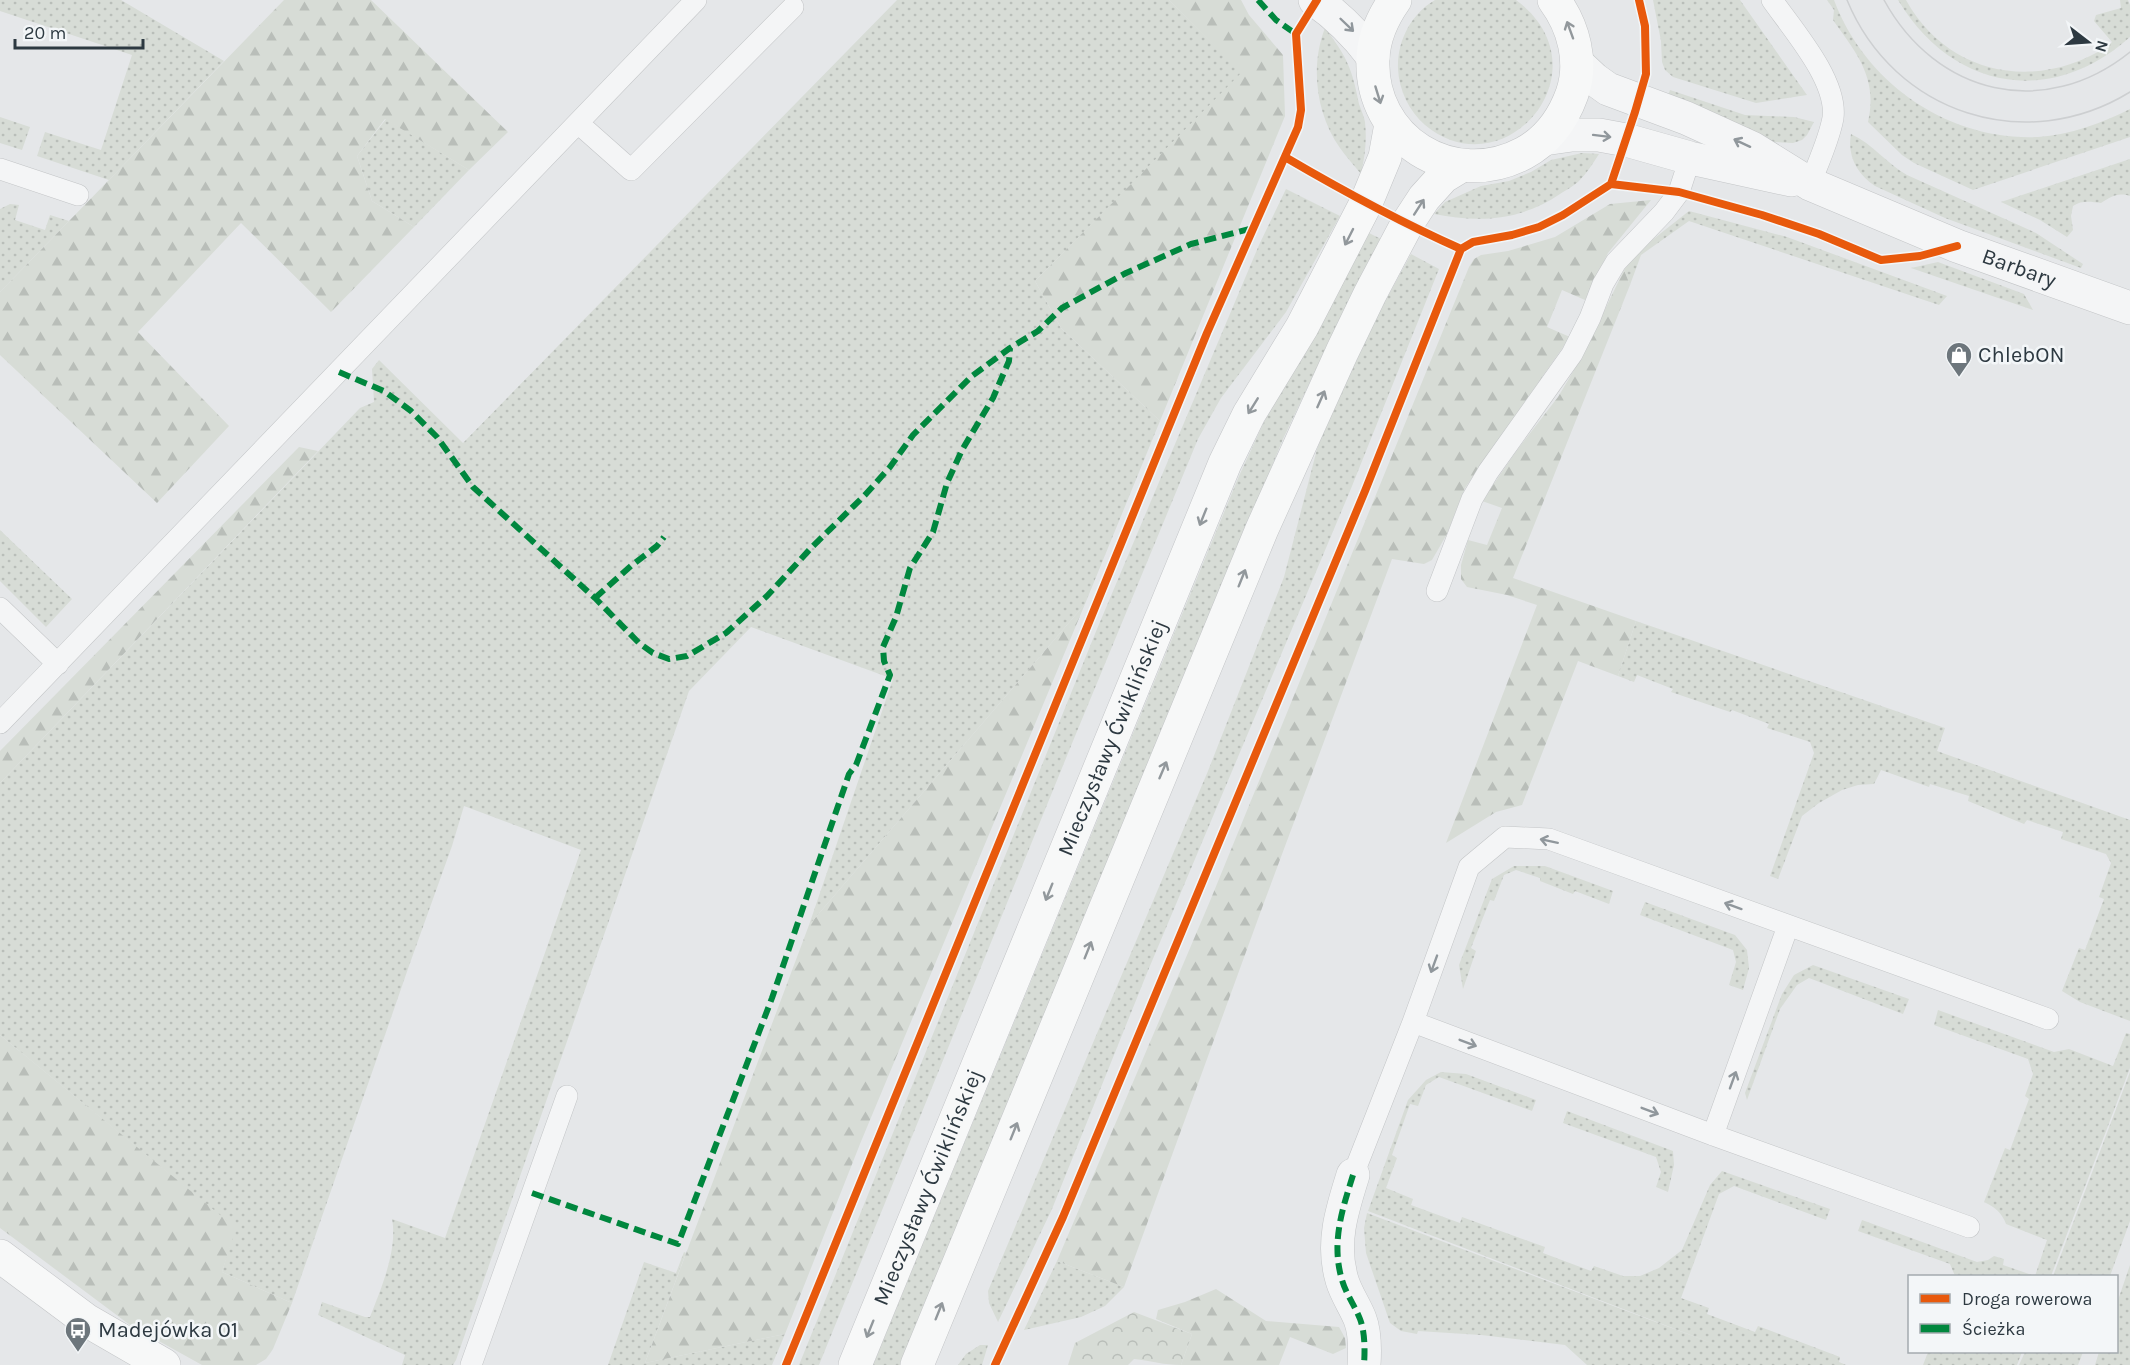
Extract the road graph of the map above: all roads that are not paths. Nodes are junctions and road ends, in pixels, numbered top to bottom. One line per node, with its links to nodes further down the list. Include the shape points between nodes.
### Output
1 (696, 0): 9 (lane)
2 (1315, 0): 7 (street, one-way to 7, via 1357,35)
3 (1395, 0): 7 (street, via 1376,37)
4 (1554, 0): 8 (street, one-way to 4, via 1570,28)
5 (1772, 0): 15 (lane, via 1822,72 1831,93 1833,117)
6 (793, 7): 9 (lane, via 630,170)
7 (1373, 57): 10 (street, one-way to 10, via 1377,92)
8 (1577, 63): 11 (street, via 1568,105); 15 (street, Barbary, one-way to 8, via 1752,148 1608,89)
9 (578, 123): 20 (lane)
10 (1391, 124): 13 (street, via 1429,156); 32 (street, Mieczysławy Ćwiklińskiej, one-way to 32, via 1385,157 1366,203 1225,463)
11 (1544, 139): 12 (street, Barbary, one-way to 12, via 1599,135); 13 (street, via 1530,150 1497,164)
12 (1690, 158): 15 (street, Barbary); 18 (lane, via 1678,192 1616,262 1572,354 1472,499)
13 (1461, 166): 33 (street, one-way to 13, via 1295,454 1407,224 1443,177)
14 (0, 169): 16 (lane)
15 (1810, 184): 17 (street, Barbary, via 1957,246)
16 (78, 195)
17 (2130, 308)
18 (1437, 591)
19 (0, 608): 20 (lane)
20 (58, 664): 21 (lane)
21 (0, 723)
22 (1788, 926): 23 (lane); 24 (lane, one-way to 24, via 1549,839 1505,837 1469,867); 26 (lane, one-way to 22)
23 (2048, 1019)
24 (1413, 1022): 26 (lane, one-way to 26); 27 (lane)
25 (567, 1096): 31 (lane)
26 (1713, 1135): 28 (lane)
27 (1353, 1175): 34 (street, via 1339,1218 1336,1244 1342,1280 1361,1320)
28 (1970, 1227)
29 (0, 1256): 30 (street, via 86,1320)
30 (164, 1365)
31 (471, 1365)
32 (855, 1365)
33 (917, 1365)
34 (1364, 1365)

